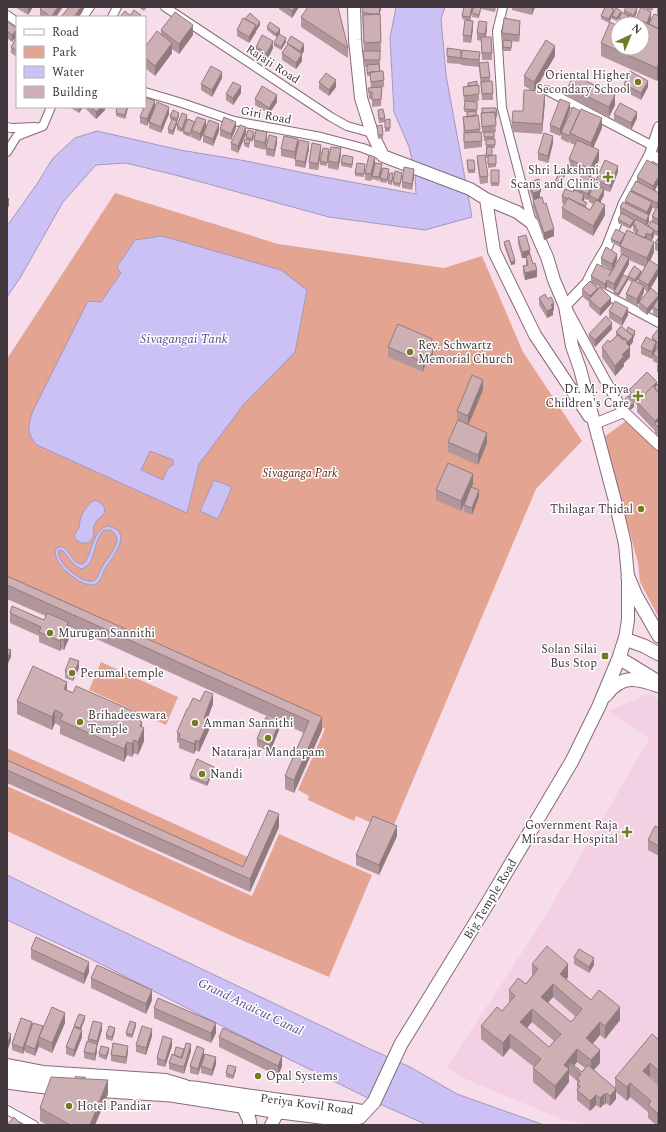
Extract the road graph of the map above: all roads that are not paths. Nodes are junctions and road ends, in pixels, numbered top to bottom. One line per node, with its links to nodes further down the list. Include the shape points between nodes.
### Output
1 (90, 7): 7 (street)
2 (117, 7): 8 (street)
3 (165, 7): 16 (street, Rajaji Road, via 331,117 347,126)
4 (354, 7): 16 (main road, via 361,98)
5 (503, 7): 21 (street, via 497,31 502,108)
6 (7, 15): 9 (street)
7 (84, 16)
8 (112, 16)
9 (16, 21)
10 (546, 90): 18 (street)
11 (146, 92): 19 (street, Giri Road, via 234,121 321,136)
12 (51, 108): 13 (street)
13 (44, 126): 14 (street); 17 (street, via 17,136)
14 (7, 127)
15 (659, 127): 18 (street)
16 (372, 133): 19 (main road)
17 (7, 152)
18 (654, 153): 22 (street, via 624,203 607,247)
19 (383, 156): 20 (main road, via 470,189)
20 (486, 199): 21 (main road, via 516,212); 26 (main road, via 494,251 535,335)
21 (532, 223): 23 (main road)
22 (587, 284): 23 (street); 24 (street)
23 (565, 306): 25 (street); 26 (main road, via 572,346)
24 (659, 322)
25 (624, 412): 26 (street); 27 (street)
26 (594, 424): 28 (main road, via 625,544)
27 (659, 445)
28 (628, 577): 29 (main road); 30 (main road)
29 (659, 636)
30 (626, 639): 31 (main road); 32 (main road, Big Temple Road)
31 (659, 654)
32 (619, 658): 33 (main road); 35 (main road, Big Temple Road)
33 (659, 683)
34 (659, 686): 35 (main road, via 643,680 621,681 613,686)
35 (598, 706): 44 (main road, Big Temple Road, via 572,761 397,1052 374,1102)
36 (7, 1063): 39 (street, via 42,1070 166,1078)
37 (7, 1072): 40 (main road)
38 (7, 1082): 40 (main road, via 79,1090)
39 (194, 1088): 40 (main road, Periya Kovil Road); 42 (main road, Periya Kovil Road)
40 (171, 1090): 41 (main road, Periya Kovil Road)
41 (243, 1106): 42 (main road, Periya Kovil Road); 46 (main road)
42 (281, 1106): 44 (main road, Periya Kovil Road); 47 (main road)
43 (7, 1110): 45 (street)
44 (365, 1112)
45 (34, 1125)
46 (250, 1125)
47 (270, 1125)

